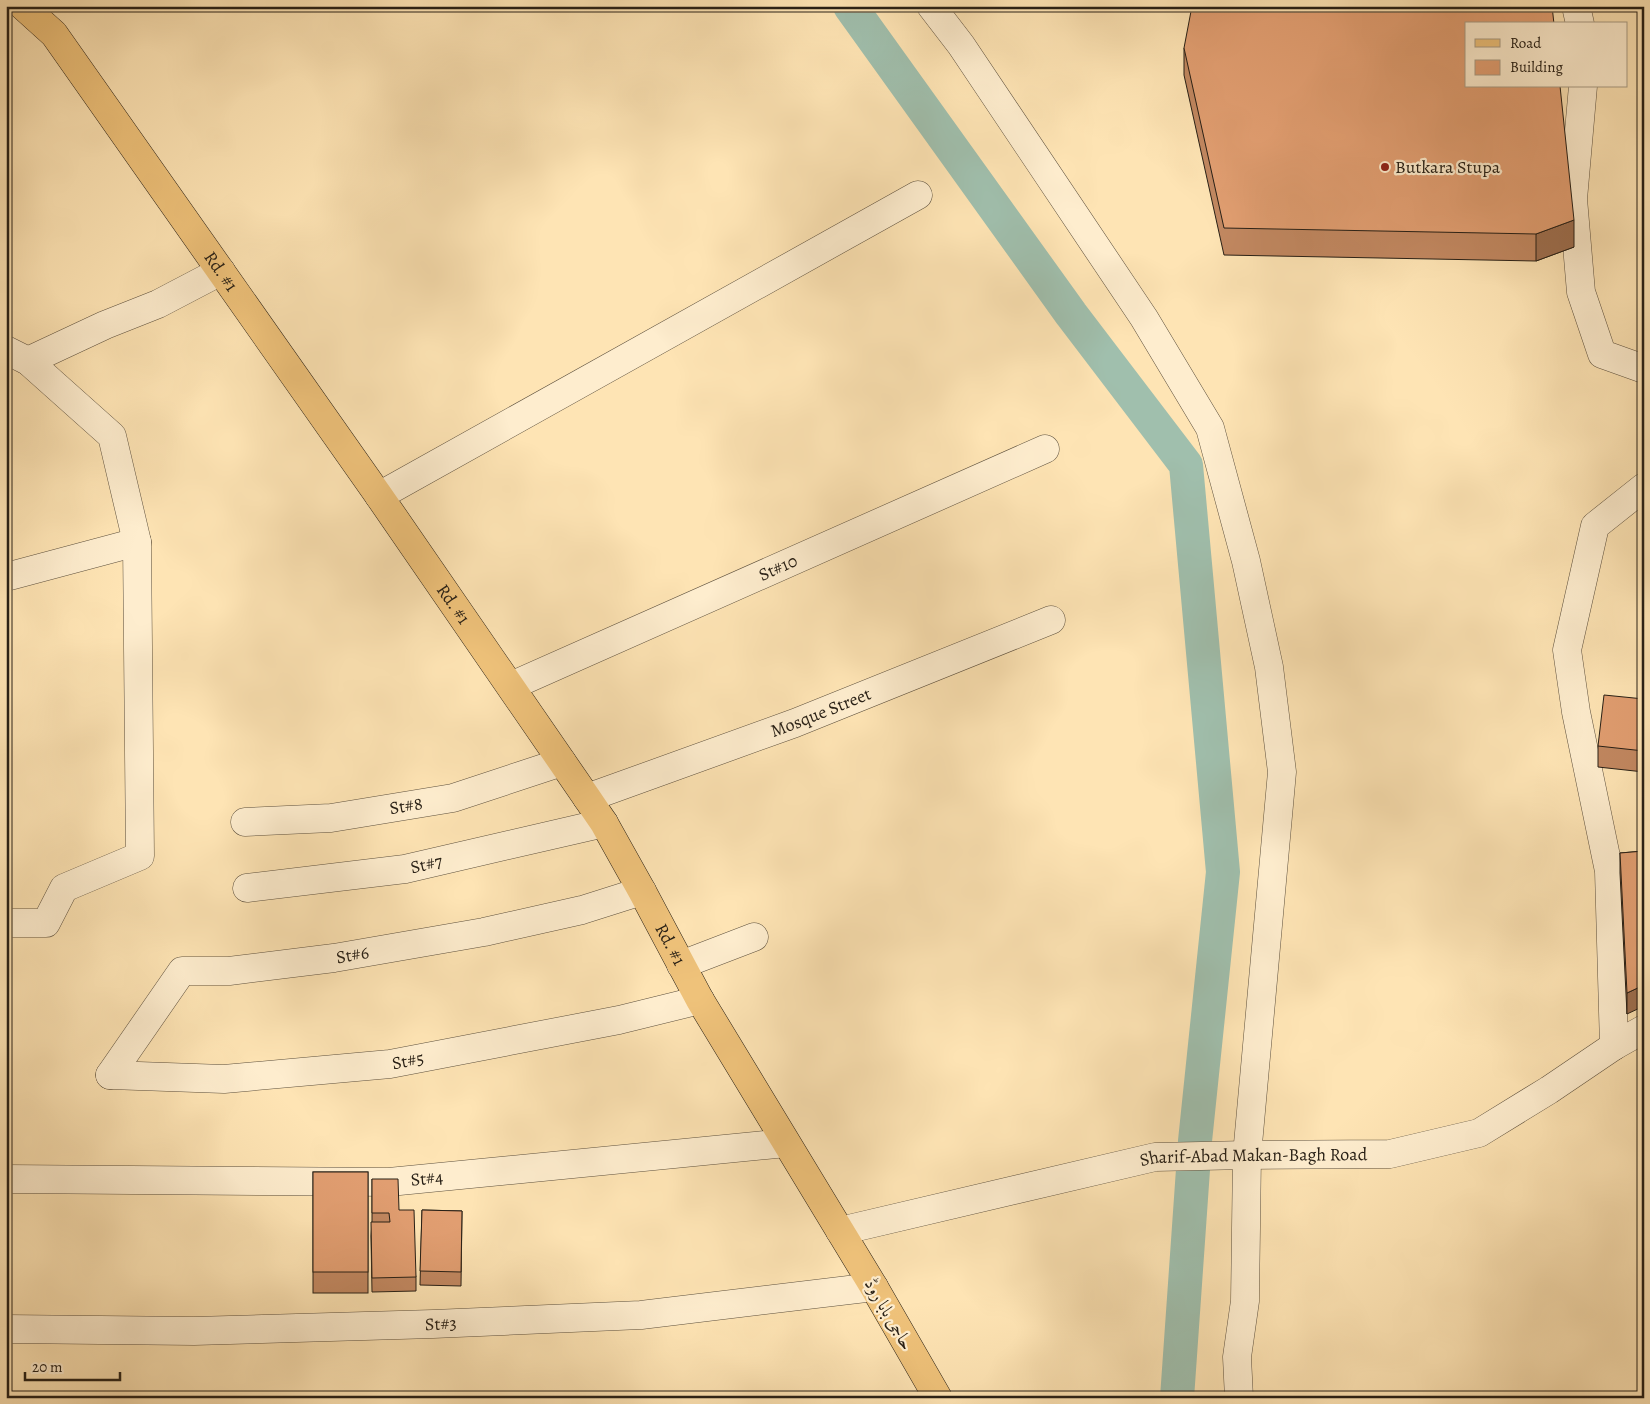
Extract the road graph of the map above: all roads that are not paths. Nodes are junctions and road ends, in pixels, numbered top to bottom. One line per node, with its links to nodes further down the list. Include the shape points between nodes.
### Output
1 (23, 6): 7 (main road, Rd. #1, via 54,34)
2 (931, 6): 31 (street, via 961,45 1144,318 1210,428 1223,475 1270,666 1282,772)
3 (1576, 6): 4 (street)
4 (1580, 22)
5 (1583, 88): 9 (street, via 1573,199 1582,292 1602,354)
6 (918, 194): 12 (street)
7 (221, 271): 8 (street, via 158,304); 12 (main road, Rd. #1)
8 (17, 355): 13 (street, via 112,436)
9 (1644, 369)
10 (1045, 449): 16 (street, St#10)
11 (1644, 488): 28 (street, via 1595,526 1567,650 1576,712 1609,870)
12 (379, 496): 16 (main road, Rd. #1)
13 (137, 542): 14 (street); 23 (street, via 140,856 64,888 46,923)
14 (6, 577)
15 (1051, 620): 18 (street, Mosque Street, via 795,724)
16 (511, 686): 17 (main road, Rd. #1)
17 (562, 762): 18 (main road, Rd. #1); 19 (street, St#8, via 453,798 330,818)
18 (587, 798): 20 (main road, Rd. #1)
19 (245, 822)
20 (604, 823): 21 (street, St#7, via 405,869); 22 (main road, Rd. #1)
21 (247, 888)
22 (642, 891): 25 (main road, Rd. #1); 29 (street, St#6, via 582,910 484,932 334,958 229,971 182,971)
23 (6, 923)
24 (754, 938): 25 (street)
25 (681, 965): 26 (main road, Rd. #1)
26 (700, 1000): 29 (street, St#5, via 619,1020 390,1064 224,1079); 30 (main road, Rd. #1)
27 (1644, 1029): 28 (street, Sharif-Abad Makan-Bagh Road)
28 (1614, 1046): 31 (street, Sharif-Abad Makan-Bagh Road, via 1480,1133 1390,1154)
29 (110, 1074)
30 (786, 1143): 32 (street, St#4, via 389,1182); 33 (main road, Rd. #1)
31 (1242, 1155): 33 (street, Sharif-Abad Makan-Bagh Road, via 1148,1158); 37 (street, via 1245,1301 1238,1357)
32 (6, 1179)
33 (840, 1231): 34 (main road, حاجی بابا روڈ)
34 (874, 1287): 35 (street, St#3, via 641,1315 194,1331); 36 (main road, حاجی بابا روڈ)
35 (6, 1329)
36 (938, 1398)
37 (1240, 1398)

